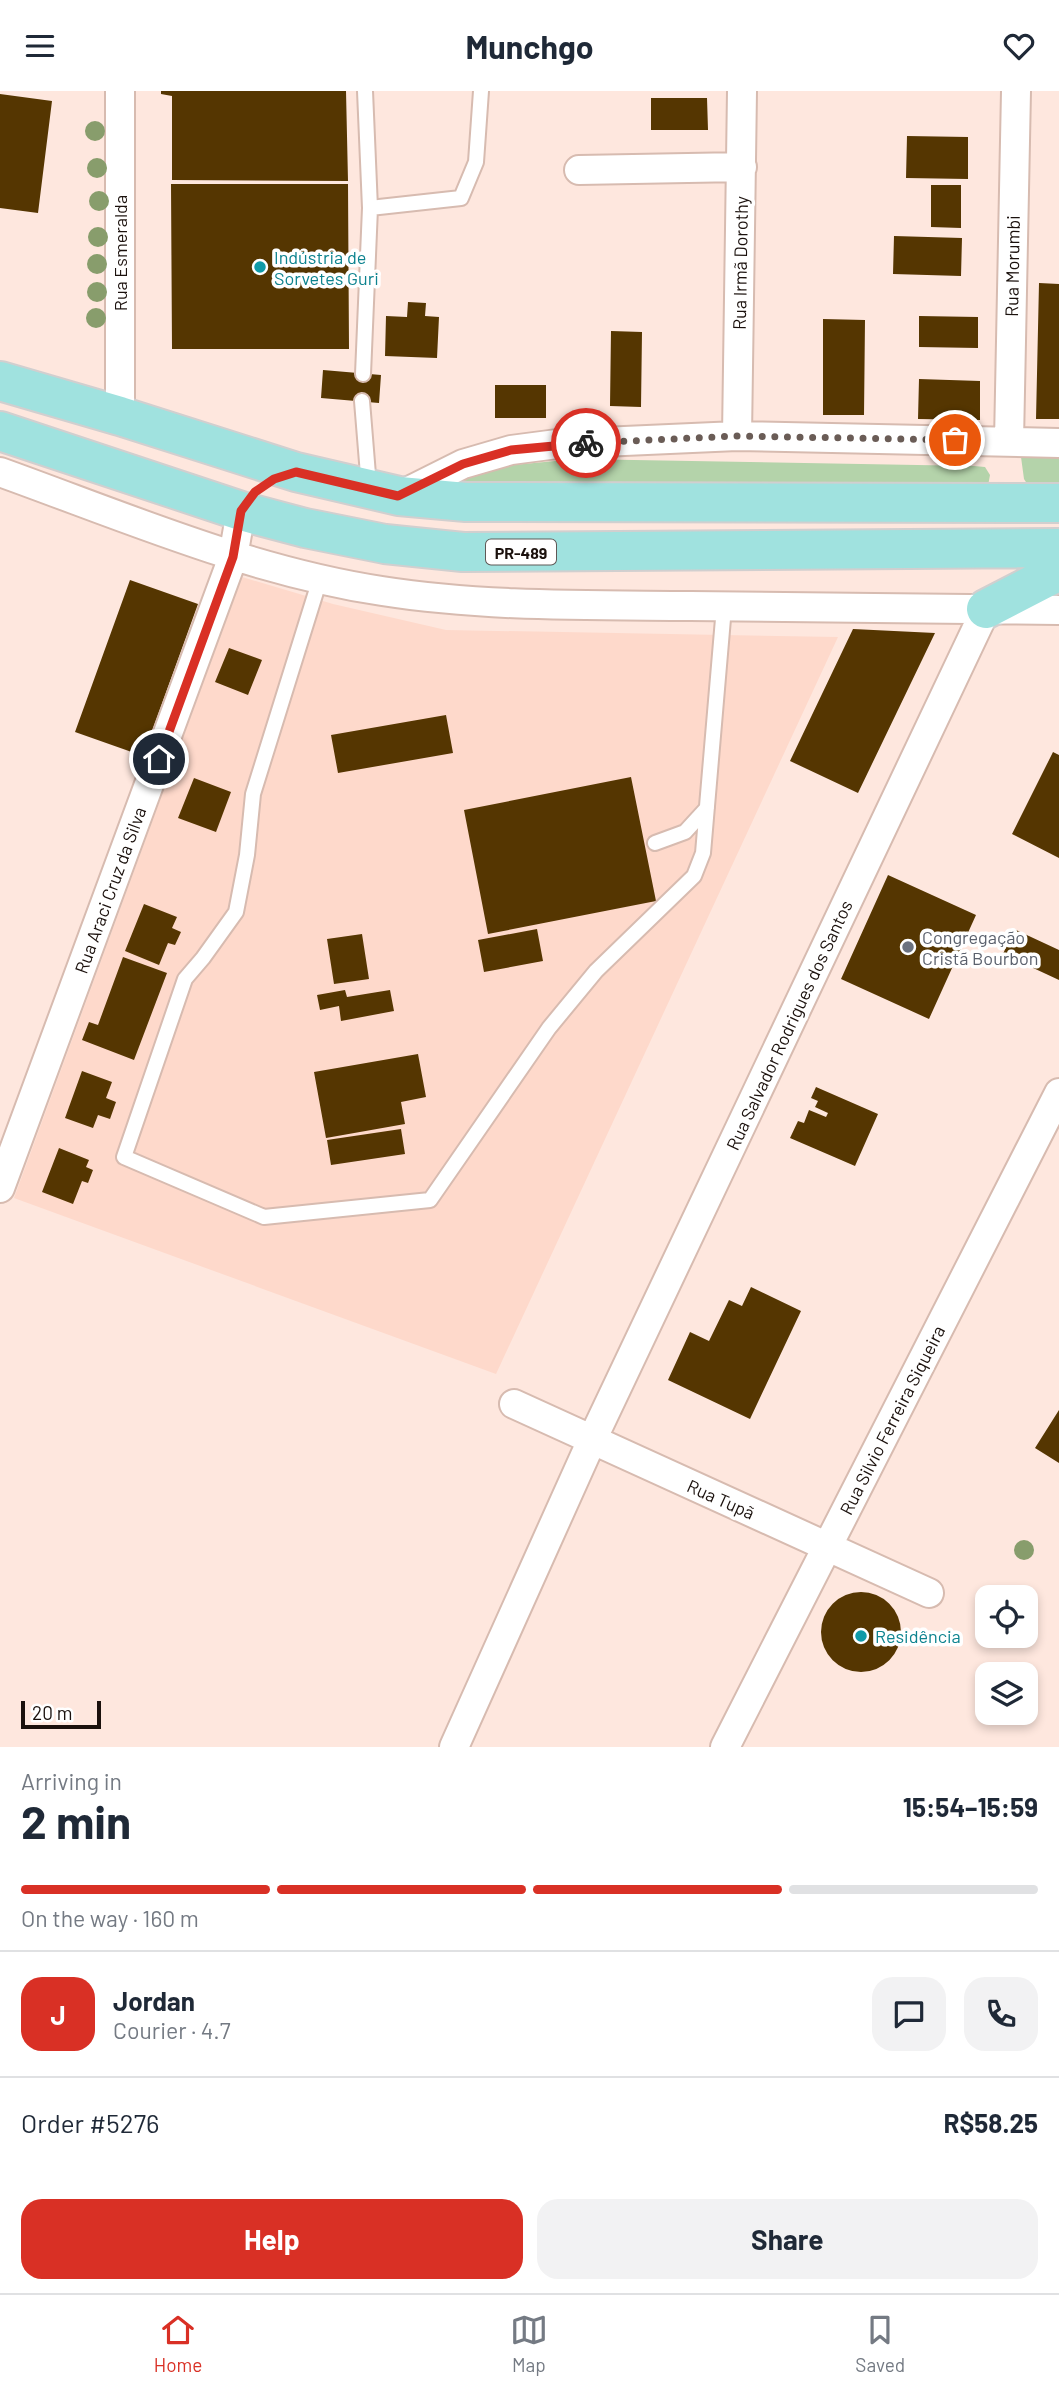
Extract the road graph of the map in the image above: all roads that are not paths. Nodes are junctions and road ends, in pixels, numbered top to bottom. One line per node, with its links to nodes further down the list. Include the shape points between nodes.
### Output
1 (120, 91): 12 (street, Rua Esmeralda)
2 (365, 91): 8 (lane)
3 (481, 91): 8 (lane, via 476,162 461,198)
4 (742, 91): 6 (street, Rua Irmã Dorothy)
5 (1016, 91): 15 (street, Rua Morumbi)
6 (741, 167): 7 (street); 14 (street, Rua Irmã Dorothy)
7 (579, 170)
8 (370, 208): 9 (lane)
9 (363, 374)
10 (0, 381): 12 (main road)
11 (362, 401): 19 (lane)
12 (120, 416): 18 (main road)
13 (0, 431): 21 (main road, PR-489 / PR-489)
14 (737, 436): 15 (street); 19 (street, via 511,450)
15 (1009, 441): 16 (street)
16 (1059, 443)
17 (0, 472): 23 (street)
18 (296, 472): 19 (main road); 21 (main road, via 255,492)
19 (384, 492): 20 (main road, via 466,502)
20 (1059, 503)
21 (241, 511): 22 (main road, PR-489 / PR-489, via 385,544 463,552); 23 (street, Rua Araci Cruz da Silva)
22 (1059, 548)
23 (233, 557): 25 (street); 32 (street, Rua Araci Cruz da Silva)
24 (1059, 571): 27 (main road)
25 (320, 579): 26 (street, via 470,600); 29 (lane, via 254,794 236,912 185,979 124,1157 264,1217 430,1200 556,1019 596,971 694,876 703,853)
26 (724, 607): 27 (street); 29 (lane)
27 (986, 609): 28 (street); 34 (street, Rua Salvador Rodrigues dos Santos)
28 (1059, 610)
29 (707, 808): 30 (lane, via 685,832)
30 (655, 843)
31 (1059, 1093): 35 (street, Rua Silvio Ferreira Siqueira)
32 (0, 1188)
33 (514, 1404): 34 (street, Rua Tupã)
34 (592, 1440): 35 (street, Rua Tupã); 37 (street, Rua Salvador Rodrigues dos Santos)
35 (828, 1547): 36 (street, Rua Tupã); 38 (street, Rua Silvio Ferreira Siqueira)
36 (929, 1593)
37 (454, 1747)
38 (725, 1747)

